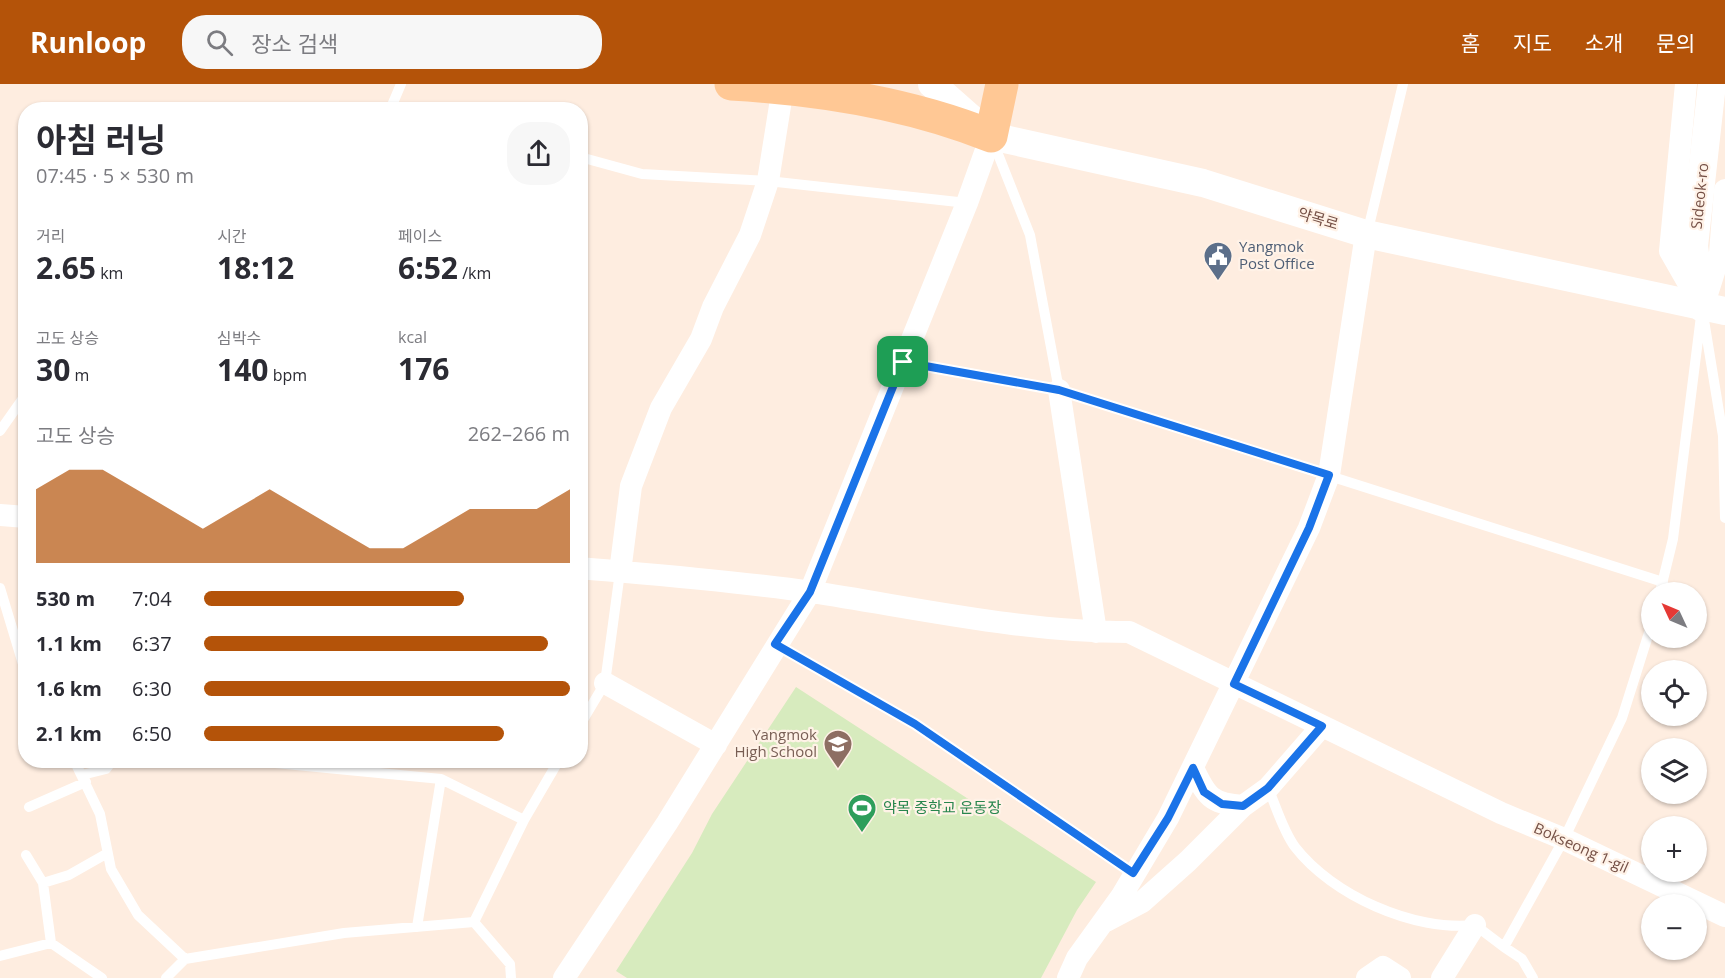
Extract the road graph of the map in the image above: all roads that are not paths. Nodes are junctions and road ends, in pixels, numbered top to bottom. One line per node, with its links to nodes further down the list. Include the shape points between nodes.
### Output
1 (401, 84): 9 (lane)
2 (731, 84): 8 (main road)
3 (932, 84): 10 (street, 약목로)
4 (1002, 84): 10 (main road)
5 (1403, 84): 15 (lane)
6 (1686, 84): 16 (street, via 1670,251)
7 (1712, 84): 16 (street, Sideok-ro, via 1694,246)
8 (783, 87): 10 (main road, via 947,118); 12 (street)
9 (394, 102)
10 (991, 136): 14 (street); 15 (street, 약목로, via 1203,183); 18 (lane, via 1030,235)
11 (588, 159): 12 (lane, via 642,174)
12 (768, 181): 14 (lane); 26 (street, via 750,235 648,441 631,486)
13 (1725, 190): 16 (street)
14 (967, 203): 17 (street)
15 (1366, 234): 16 (street, 약목로); 21 (street)
16 (1714, 309): 24 (lane); 28 (lane)
17 (903, 362): 18 (lane); 30 (street)
18 (1059, 390): 21 (lane); 31 (street)
19 (18, 405): 20 (lane)
20 (0, 430)
21 (1329, 475): 27 (lane); 36 (street, via 1309,528)
22 (0, 515): 23 (street)
23 (18, 516)
24 (1725, 518)
25 (588, 569): 26 (street, Bokseong 1-gil)
26 (620, 572): 30 (street, Bokseong 1-gil); 35 (lane)
27 (1647, 582)
28 (1663, 582)
29 (0, 588): 33 (lane)
30 (810, 592): 31 (street, Bokseong 1-gil); 32 (street)
31 (1096, 632): 36 (street, Bokseong 1-gil, via 1129,632)
32 (775, 644): 39 (street); 54 (lane, via 915,724)
33 (18, 648)
34 (1644, 648): 51 (lane, via 1622,718)
35 (606, 683): 37 (lane); 39 (street)
36 (1234, 684): 38 (street, Bokseong 1-gil); 44 (street)
37 (588, 712)
38 (1322, 726): 47 (street); 51 (street, Bokseong 1-gil, via 1501,813)
39 (716, 745): 68 (street)
40 (78, 768): 45 (lane)
41 (107, 768): 45 (lane)
42 (327, 768): 46 (lane)
43 (555, 768): 50 (lane)
44 (1193, 768): 48 (street, via 1204,792 1222,804); 54 (street, via 1168,818)
45 (84, 779): 49 (lane); 52 (lane, via 100,814)
46 (441, 779): 50 (lane); 60 (lane)
47 (1268, 788): 48 (street); 59 (lane, via 1294,846 1334,884 1388,912 1452,928)
48 (1243, 806): 58 (street, via 1142,902)
49 (29, 807)
50 (524, 820): 57 (lane)
51 (1564, 839): 56 (street, Bokseong 1-gil); 62 (lane)
52 (106, 854): 55 (lane, via 69,875); 64 (lane, via 138,915)
53 (26, 855): 55 (lane)
54 (1133, 873): 58 (street)
55 (43, 883): 61 (lane)
56 (1725, 916)
57 (474, 922): 60 (lane); 67 (lane, via 510,964)
58 (1100, 925): 69 (street)
59 (1475, 926): 62 (lane); 72 (street)
60 (417, 927): 64 (lane, via 344,933)
61 (51, 943): 63 (lane); 65 (lane)
62 (1504, 947): 73 (lane, via 1522,960)
63 (0, 956)
64 (184, 959): 66 (lane)
65 (102, 978)
66 (166, 978)
67 (511, 978)
68 (564, 978)
69 (1068, 978)
70 (1367, 978): 71 (street, via 1383,967)
71 (1400, 978)
72 (1442, 978)
73 (1533, 978)

